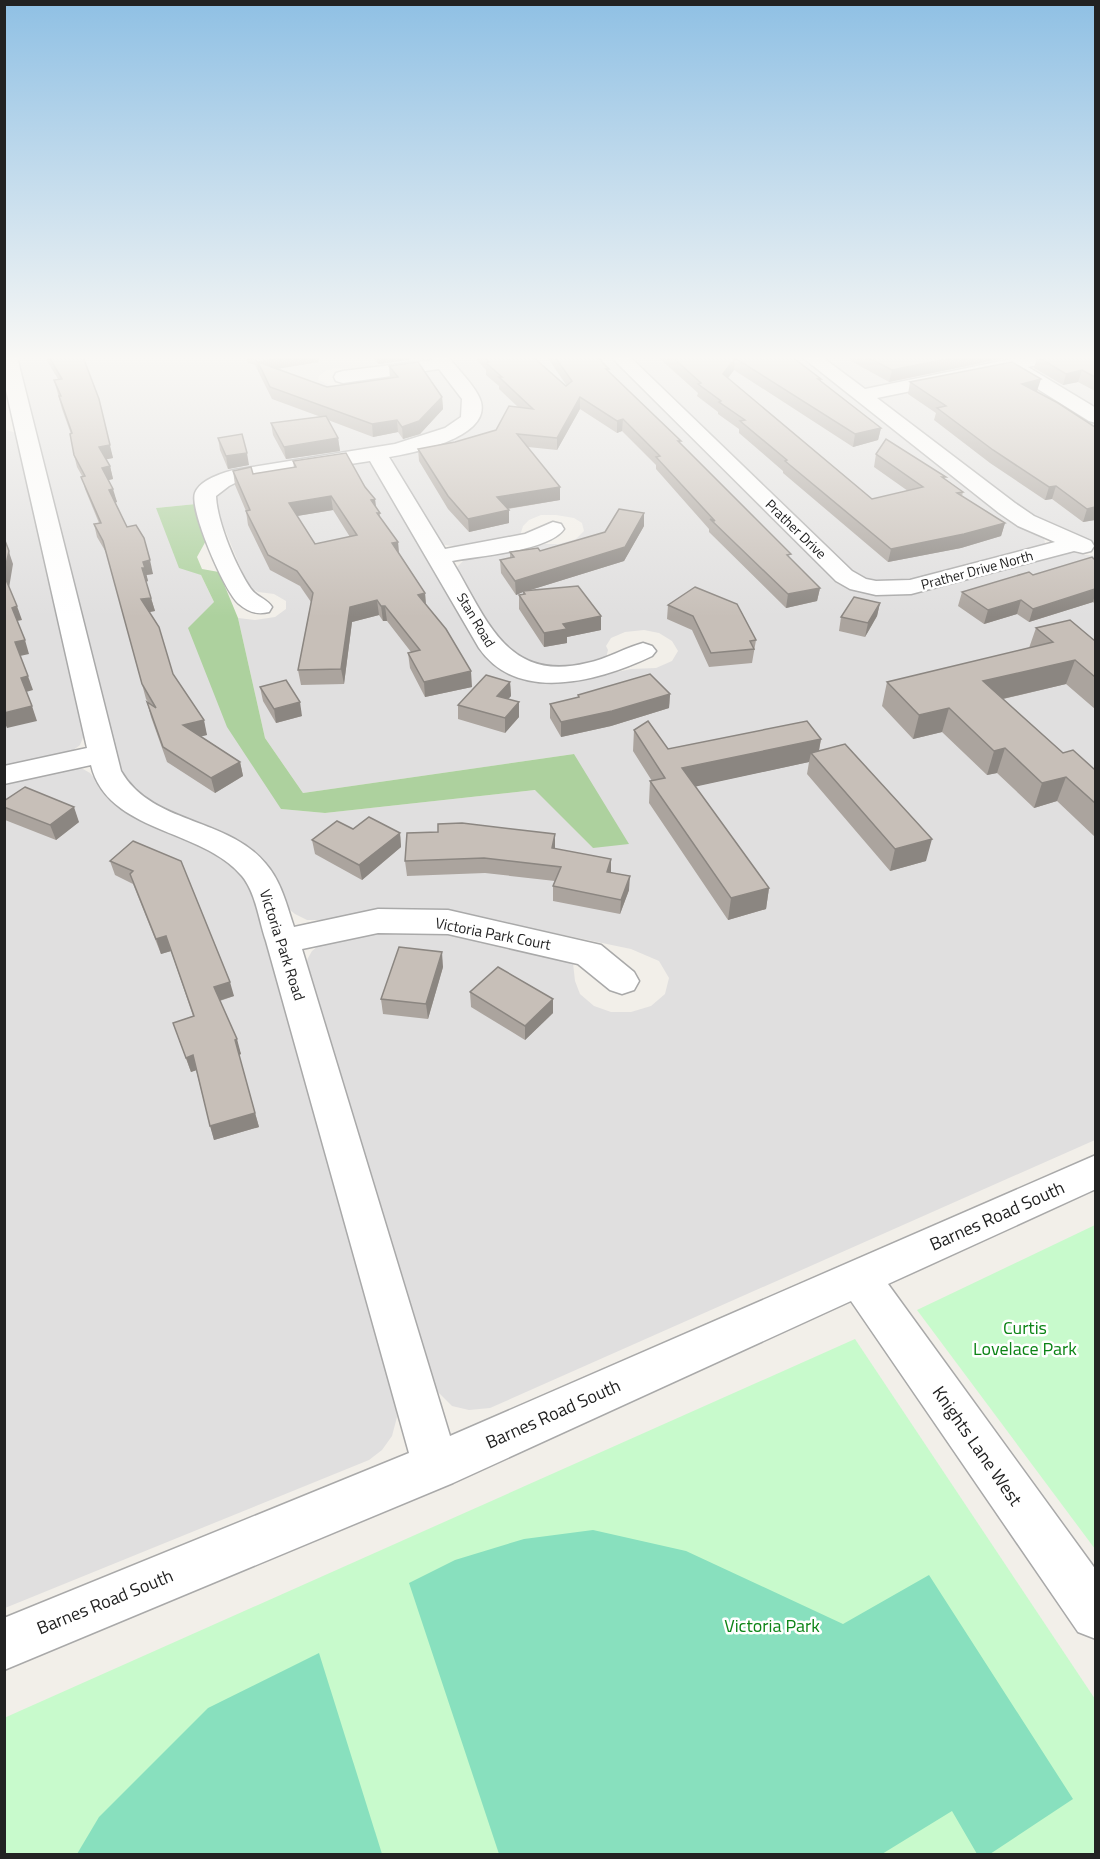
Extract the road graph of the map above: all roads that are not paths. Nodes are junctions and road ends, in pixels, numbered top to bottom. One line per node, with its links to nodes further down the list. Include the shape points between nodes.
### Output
1 (19, 444): 12 (street, Victoria Park Road)
2 (420, 444): 5 (street)
3 (709, 444): 9 (street, Prather Drive, via 844,576)
4 (923, 444): 7 (street, via 1026,521)
5 (376, 453): 8 (street, Stan Road); 10 (street, via 250,472 221,481 205,494 205,508 226,562 243,596)
6 (553, 529): 8 (street, via 531,540)
7 (1086, 547): 9 (street, Prather Drive North, via 911,587)
8 (438, 557): 11 (street, Stan Road, via 492,648 519,668 559,675 585,672 615,665)
9 (876, 588)
10 (260, 607)
11 (643, 651)
12 (101, 754): 13 (street); 14 (street, Victoria Park Road, via 114,782 140,808 200,831 245,860 258,874)
13 (4, 775)
14 (283, 941): 15 (street, Victoria Park Court, via 378,921 448,922 589,954); 18 (street, Victoria Park Road)
15 (622, 981)
16 (1095, 1171): 17 (street, Barnes Road South)
17 (859, 1278): 18 (street, Barnes Road South); 19 (street, Knights Lane West)
18 (436, 1466): 20 (street, Barnes Road South)
19 (1095, 1614)
20 (4, 1644)

